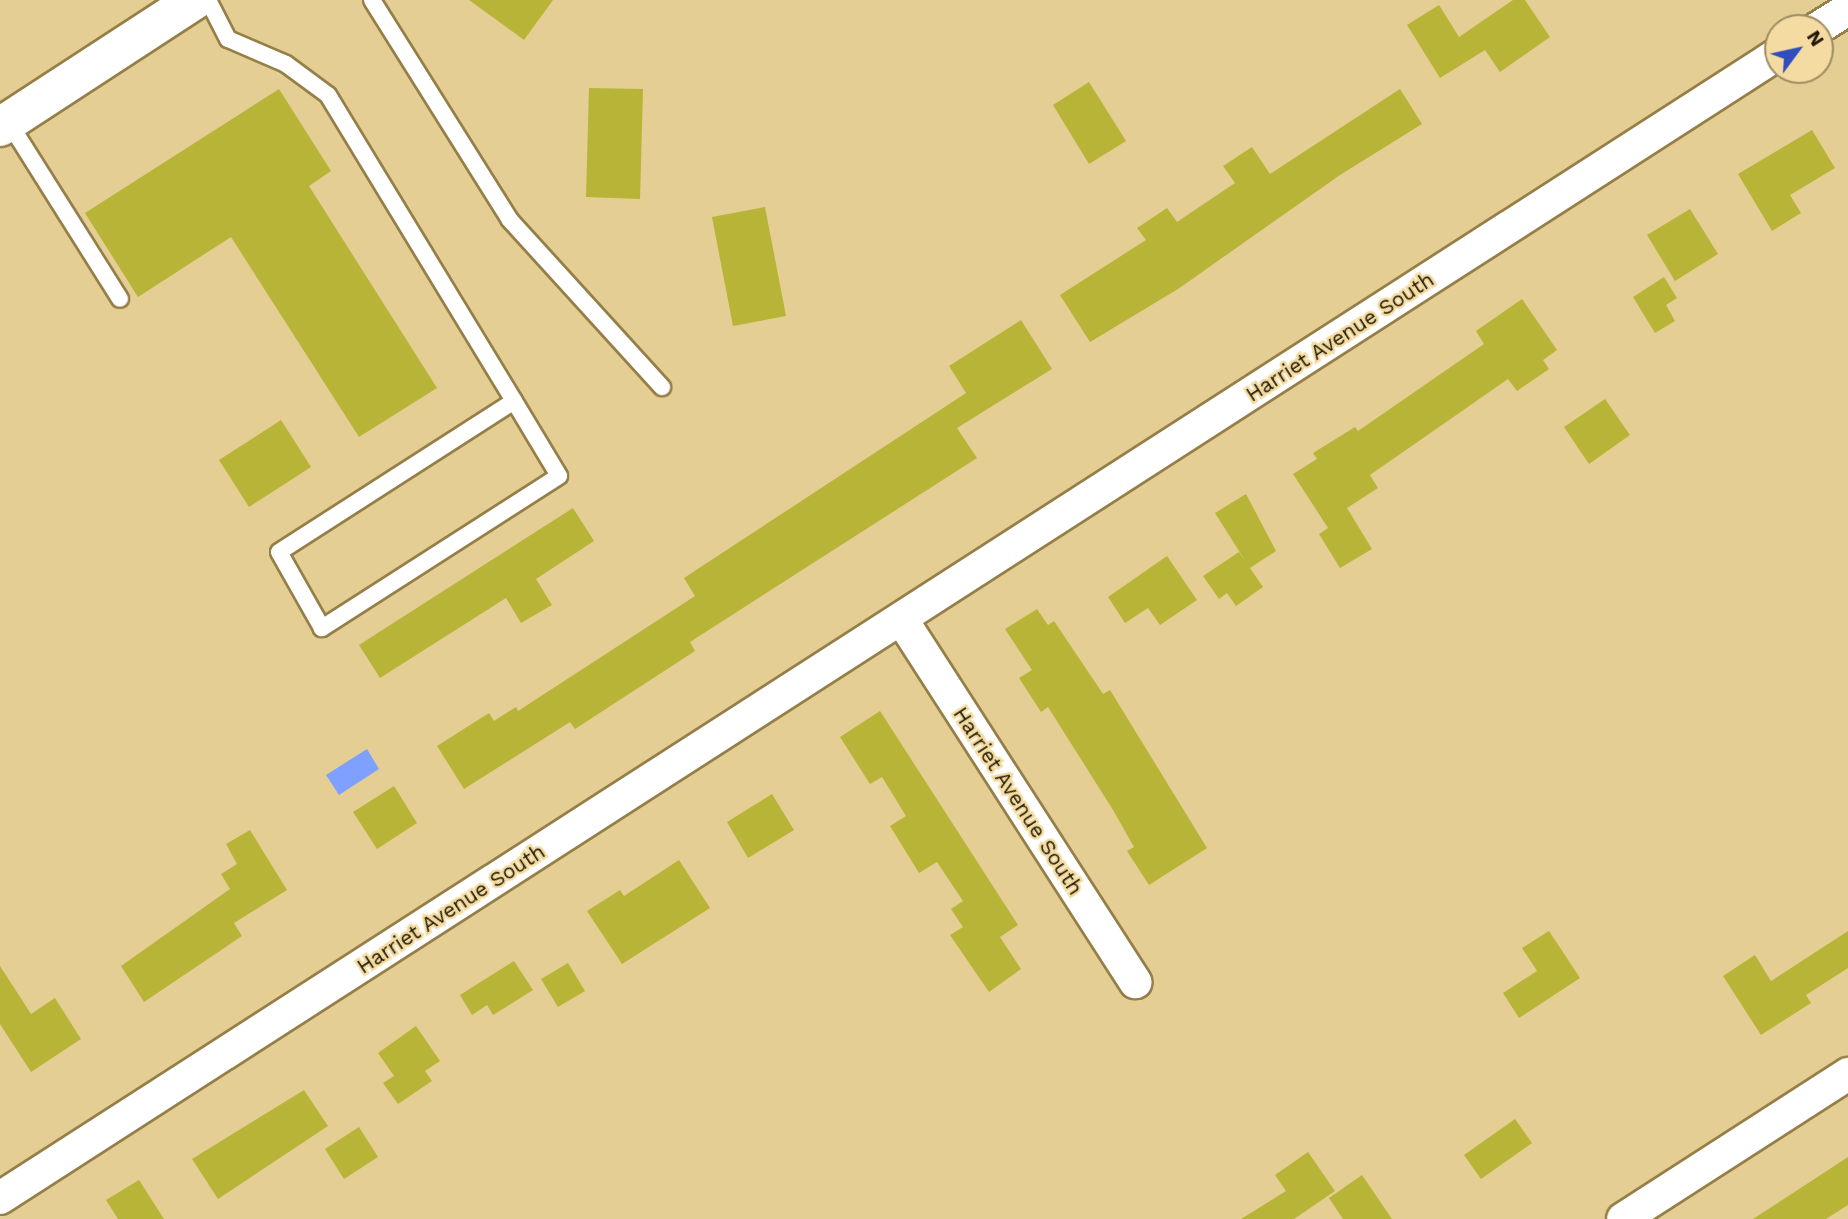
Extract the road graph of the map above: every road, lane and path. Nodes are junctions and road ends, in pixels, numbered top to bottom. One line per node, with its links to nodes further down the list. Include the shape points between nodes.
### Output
1 (195, 0): 5 (street)
2 (208, 0): 8 (lane, via 228,39 286,64 328,95)
3 (372, 0): 7 (lane, via 510,220)
4 (1764, 63): 9 (street, Harriet Avenue South)
5 (4, 124): 6 (lane)
6 (120, 299)
7 (662, 387)
8 (514, 401): 8 (lane, via 559,476 322,628 279,552)
9 (902, 620): 10 (street, Harriet Avenue South); 12 (street, Harriet Avenue South)
10 (1135, 982)
11 (1848, 1074): 13 (street)
12 (0, 1198)
13 (1623, 1219)

